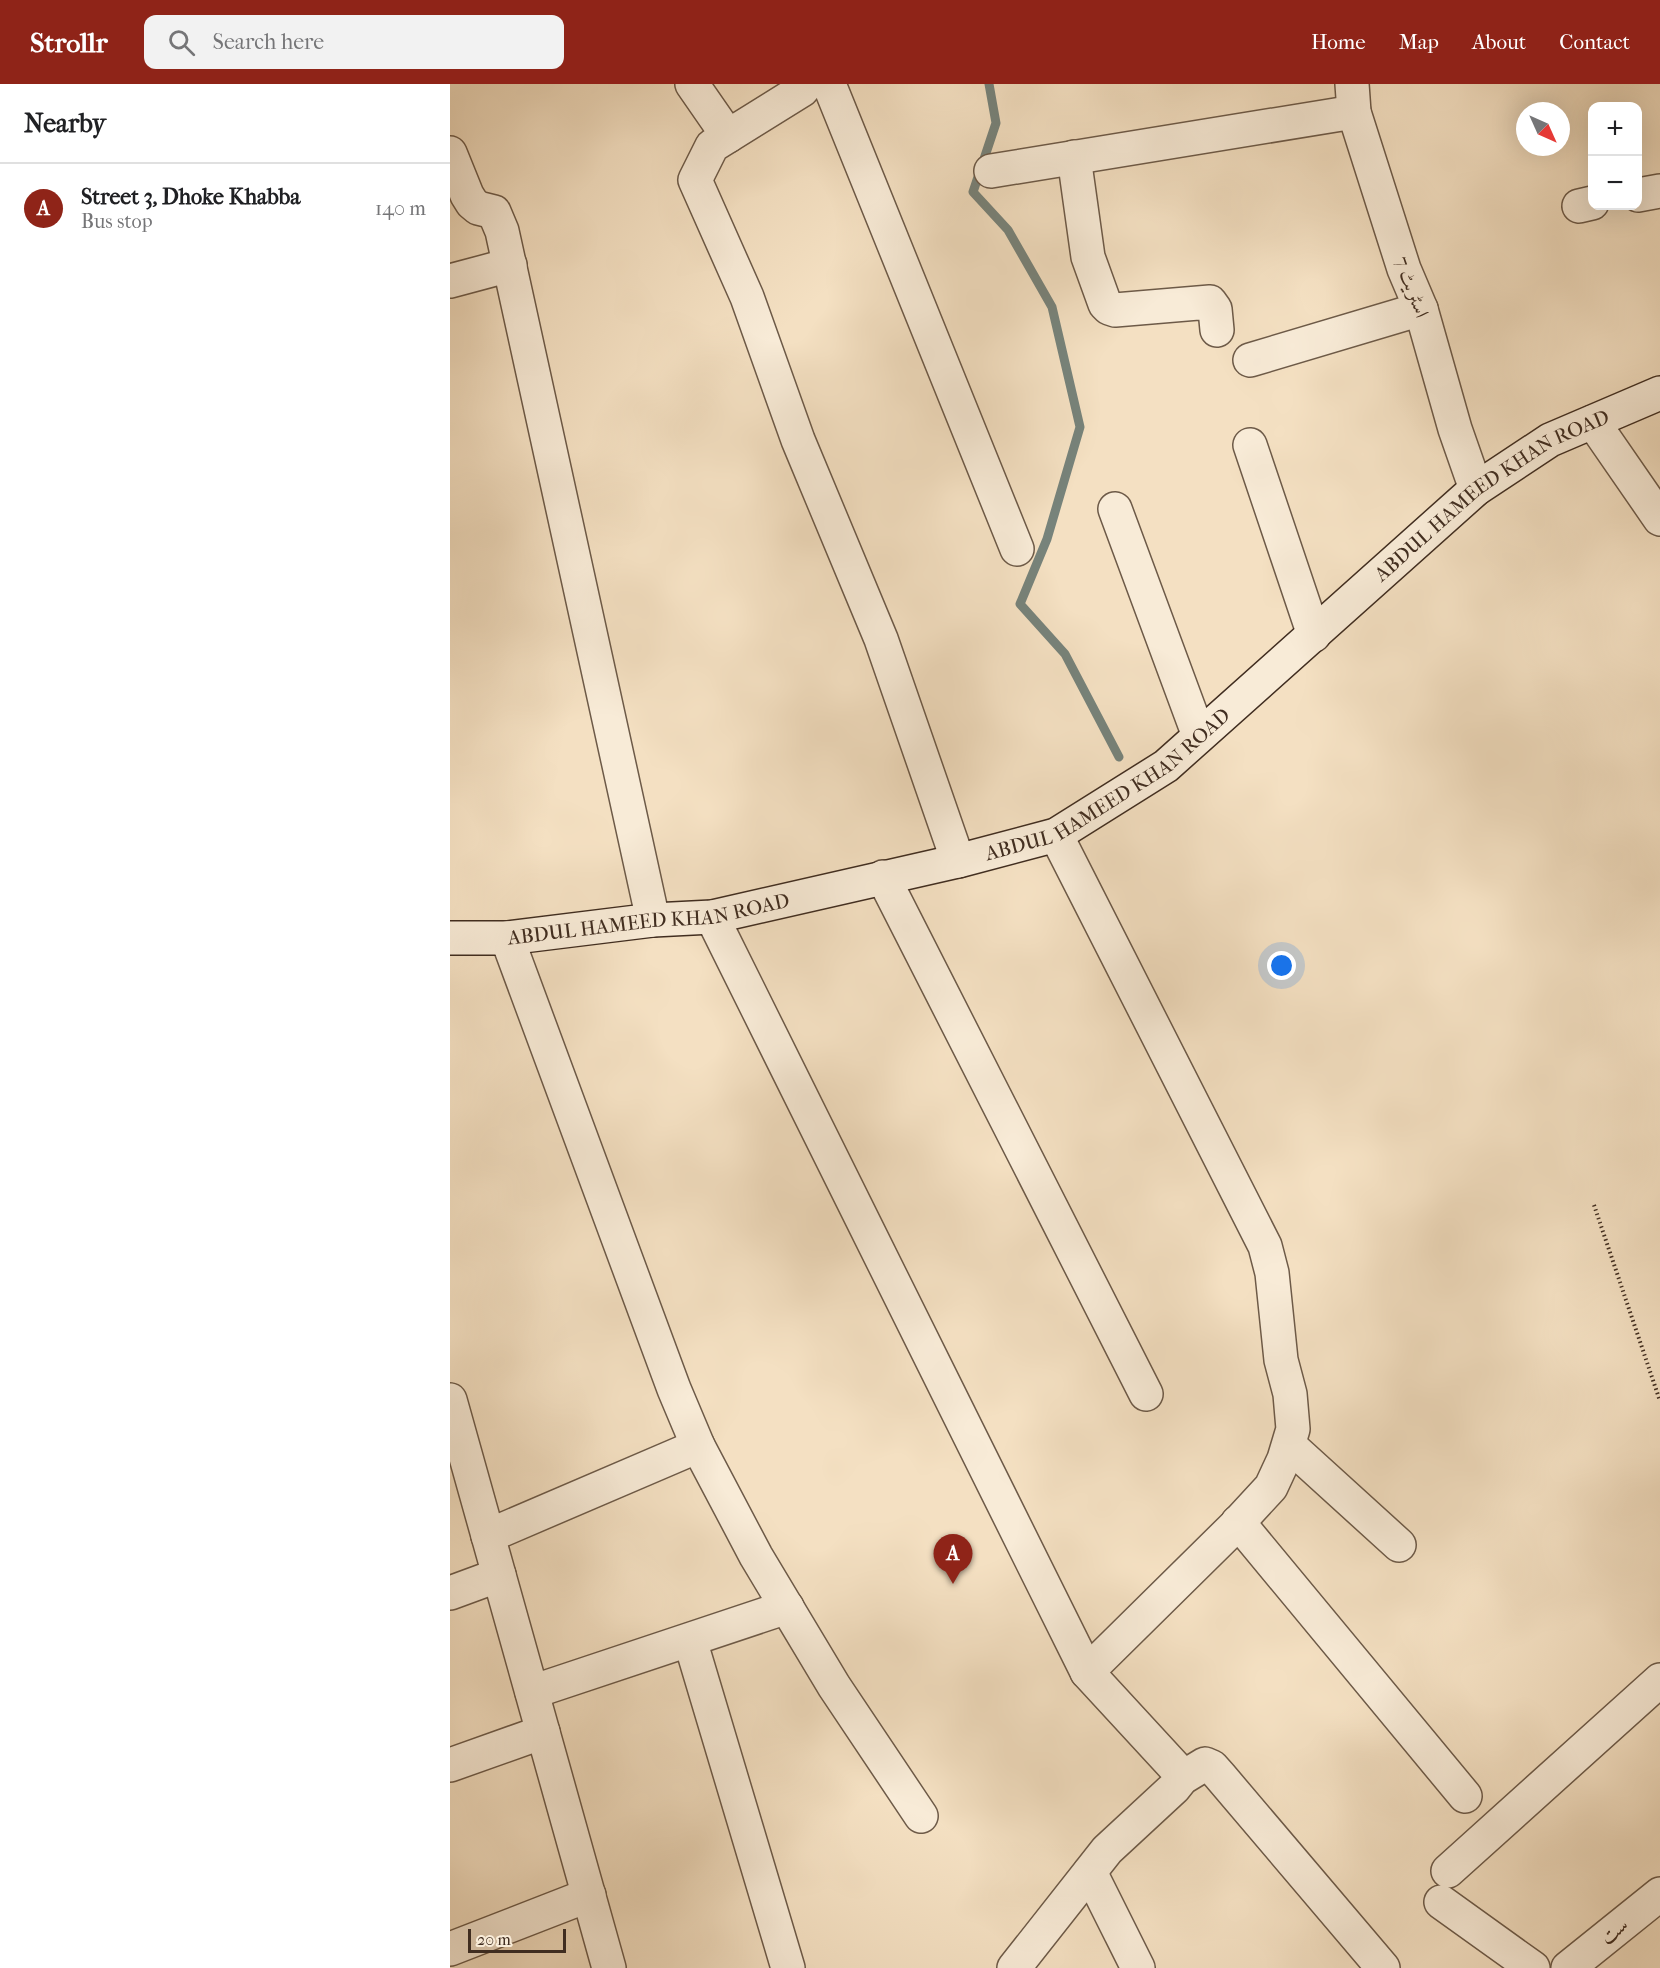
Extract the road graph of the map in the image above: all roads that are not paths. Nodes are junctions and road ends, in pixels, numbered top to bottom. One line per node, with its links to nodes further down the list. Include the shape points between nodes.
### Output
1 (692, 84): 5 (street)
2 (807, 84): 5 (street)
3 (829, 84): 22 (street)
4 (1353, 98): 7 (street); 13 (street, اسٹریٹ 7, via 1404,269)
5 (728, 136): 26 (street, via 712,146 695,180 747,297 798,440 881,639)
6 (450, 153): 11 (street, via 472,203 494,213 499,220)
7 (1074, 157): 8 (street); 14 (street, via 1088,257 1108,308 1210,302 1215,309)
8 (991, 171)
9 (1660, 190): 10 (street)
10 (1642, 194)
11 (510, 265): 12 (street); 29 (street)
12 (450, 281)
13 (1421, 309): 15 (street); 19 (street, اسٹریٹ 7)
14 (1217, 330)
15 (1250, 360)
16 (1660, 393): 17 (street, ABDUL HAMEED KHAN ROAD)
17 (1593, 422): 19 (street, ABDUL HAMEED KHAN ROAD, via 1550,440); 21 (street)
18 (1250, 445): 23 (street)
19 (1476, 489): 23 (street, ABDUL HAMEED KHAN ROAD)
20 (1115, 509): 24 (street)
21 (1660, 519)
22 (1017, 549)
23 (1314, 635): 24 (street, ABDUL HAMEED KHAN ROAD)
24 (1199, 736): 25 (street, ABDUL HAMEED KHAN ROAD, via 1166,766)
25 (1056, 835): 26 (street, ABDUL HAMEED KHAN ROAD); 35 (street, via 1265,1246 1272,1273 1281,1360 1290,1394 1293,1429)
26 (958, 861): 27 (street, ABDUL HAMEED KHAN ROAD)
27 (883, 877): 28 (street, ABDUL HAMEED KHAN ROAD); 32 (street)
28 (712, 917): 29 (street, ABDUL HAMEED KHAN ROAD); 44 (street)
29 (653, 920): 31 (street, ABDUL HAMEED KHAN ROAD)
30 (450, 938): 31 (street, ABDUL HAMEED KHAN ROAD)
31 (507, 938): 36 (street)
32 (1146, 1394)
33 (450, 1400): 34 (street)
34 (454, 1432): 38 (street)
35 (1289, 1445): 37 (street, via 1270,1487); 39 (street)
36 (698, 1446): 38 (street); 42 (street)
37 (1238, 1522): 44 (street); 50 (street)
38 (488, 1536): 40 (street)
39 (1399, 1545)
40 (499, 1575): 41 (street); 46 (street)
41 (450, 1593)
42 (787, 1607): 43 (street); 51 (street, via 834,1686)
43 (690, 1640): 46 (street); 59 (street)
44 (1087, 1672): 49 (street)
45 (1660, 1680): 52 (street)
46 (532, 1692): 47 (street)
47 (543, 1732): 48 (street); 55 (street)
48 (450, 1765)
49 (1182, 1778): 53 (street); 62 (street, via 1205,1764 1212,1767)
50 (1466, 1796)
51 (921, 1816)
52 (1449, 1870)
53 (1089, 1872): 60 (street); 61 (street)
54 (1660, 1894): 64 (street, ست)
55 (589, 1895): 57 (street); 58 (street)
56 (1441, 1902): 63 (street)
57 (450, 1949)
58 (609, 1968)
59 (788, 1968)
60 (1014, 1968)
61 (1138, 1968)
62 (1383, 1968)
63 (1533, 1968)
64 (1568, 1968)

